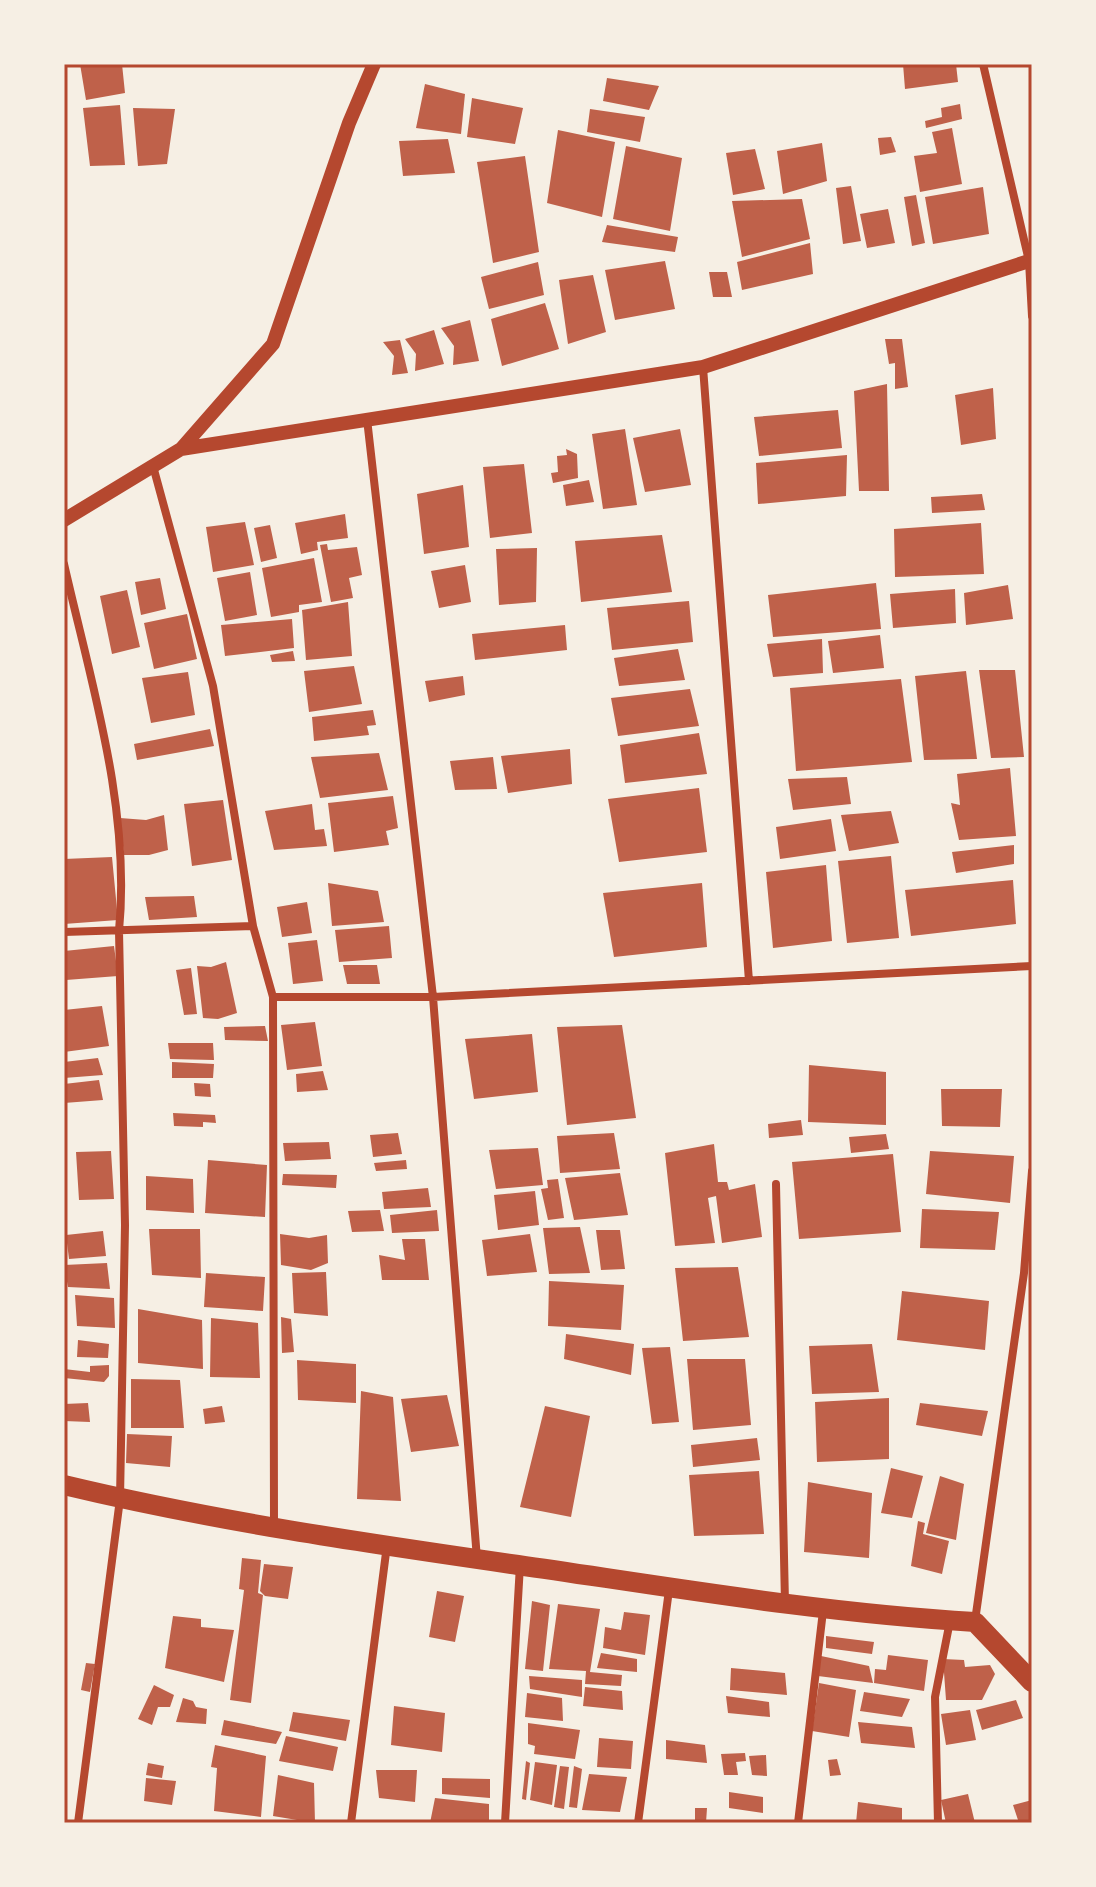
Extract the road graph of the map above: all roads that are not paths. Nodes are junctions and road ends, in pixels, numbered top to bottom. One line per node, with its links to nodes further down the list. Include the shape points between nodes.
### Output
1 (374, 64): 7 (street, via 273,344)
2 (983, 64): 3 (street)
3 (1030, 261): 4 (street); 5 (street)
4 (1032, 316)
5 (703, 367): 6 (street); 15 (street)
6 (367, 419): 7 (street); 17 (street)
7 (181, 449): 8 (street)
8 (153, 466): 9 (street); 11 (street, via 213,686)
9 (64, 520)
10 (64, 564): 12 (street, via 117,823 123,886)
11 (253, 926): 12 (street); 16 (street)
12 (119, 931): 13 (street); 22 (street, via 125,1225)
13 (64, 932)
14 (1032, 966): 15 (street)
15 (749, 981): 17 (street)
16 (273, 997): 17 (street); 23 (street)
17 (433, 997): 25 (street)
18 (1032, 1171): 20 (street)
19 (776, 1184): 28 (street)
20 (1028, 1273): 31 (street)
21 (64, 1485): 22 (main road)
22 (120, 1499): 23 (main road); 33 (street)
23 (274, 1530): 24 (main road)
24 (387, 1544): 25 (main road); 34 (street)
25 (477, 1559): 26 (main road)
26 (520, 1565): 27 (main road); 35 (street)
27 (669, 1590): 28 (main road); 36 (street)
28 (785, 1605): 29 (main road)
29 (823, 1610): 30 (main road); 37 (street)
30 (951, 1621): 31 (main road); 38 (street, via 935,1697)
31 (975, 1622): 32 (main road)
32 (1032, 1682)
33 (78, 1823)
34 (351, 1823)
35 (505, 1823)
36 (638, 1823)
37 (798, 1823)
38 (938, 1823)

